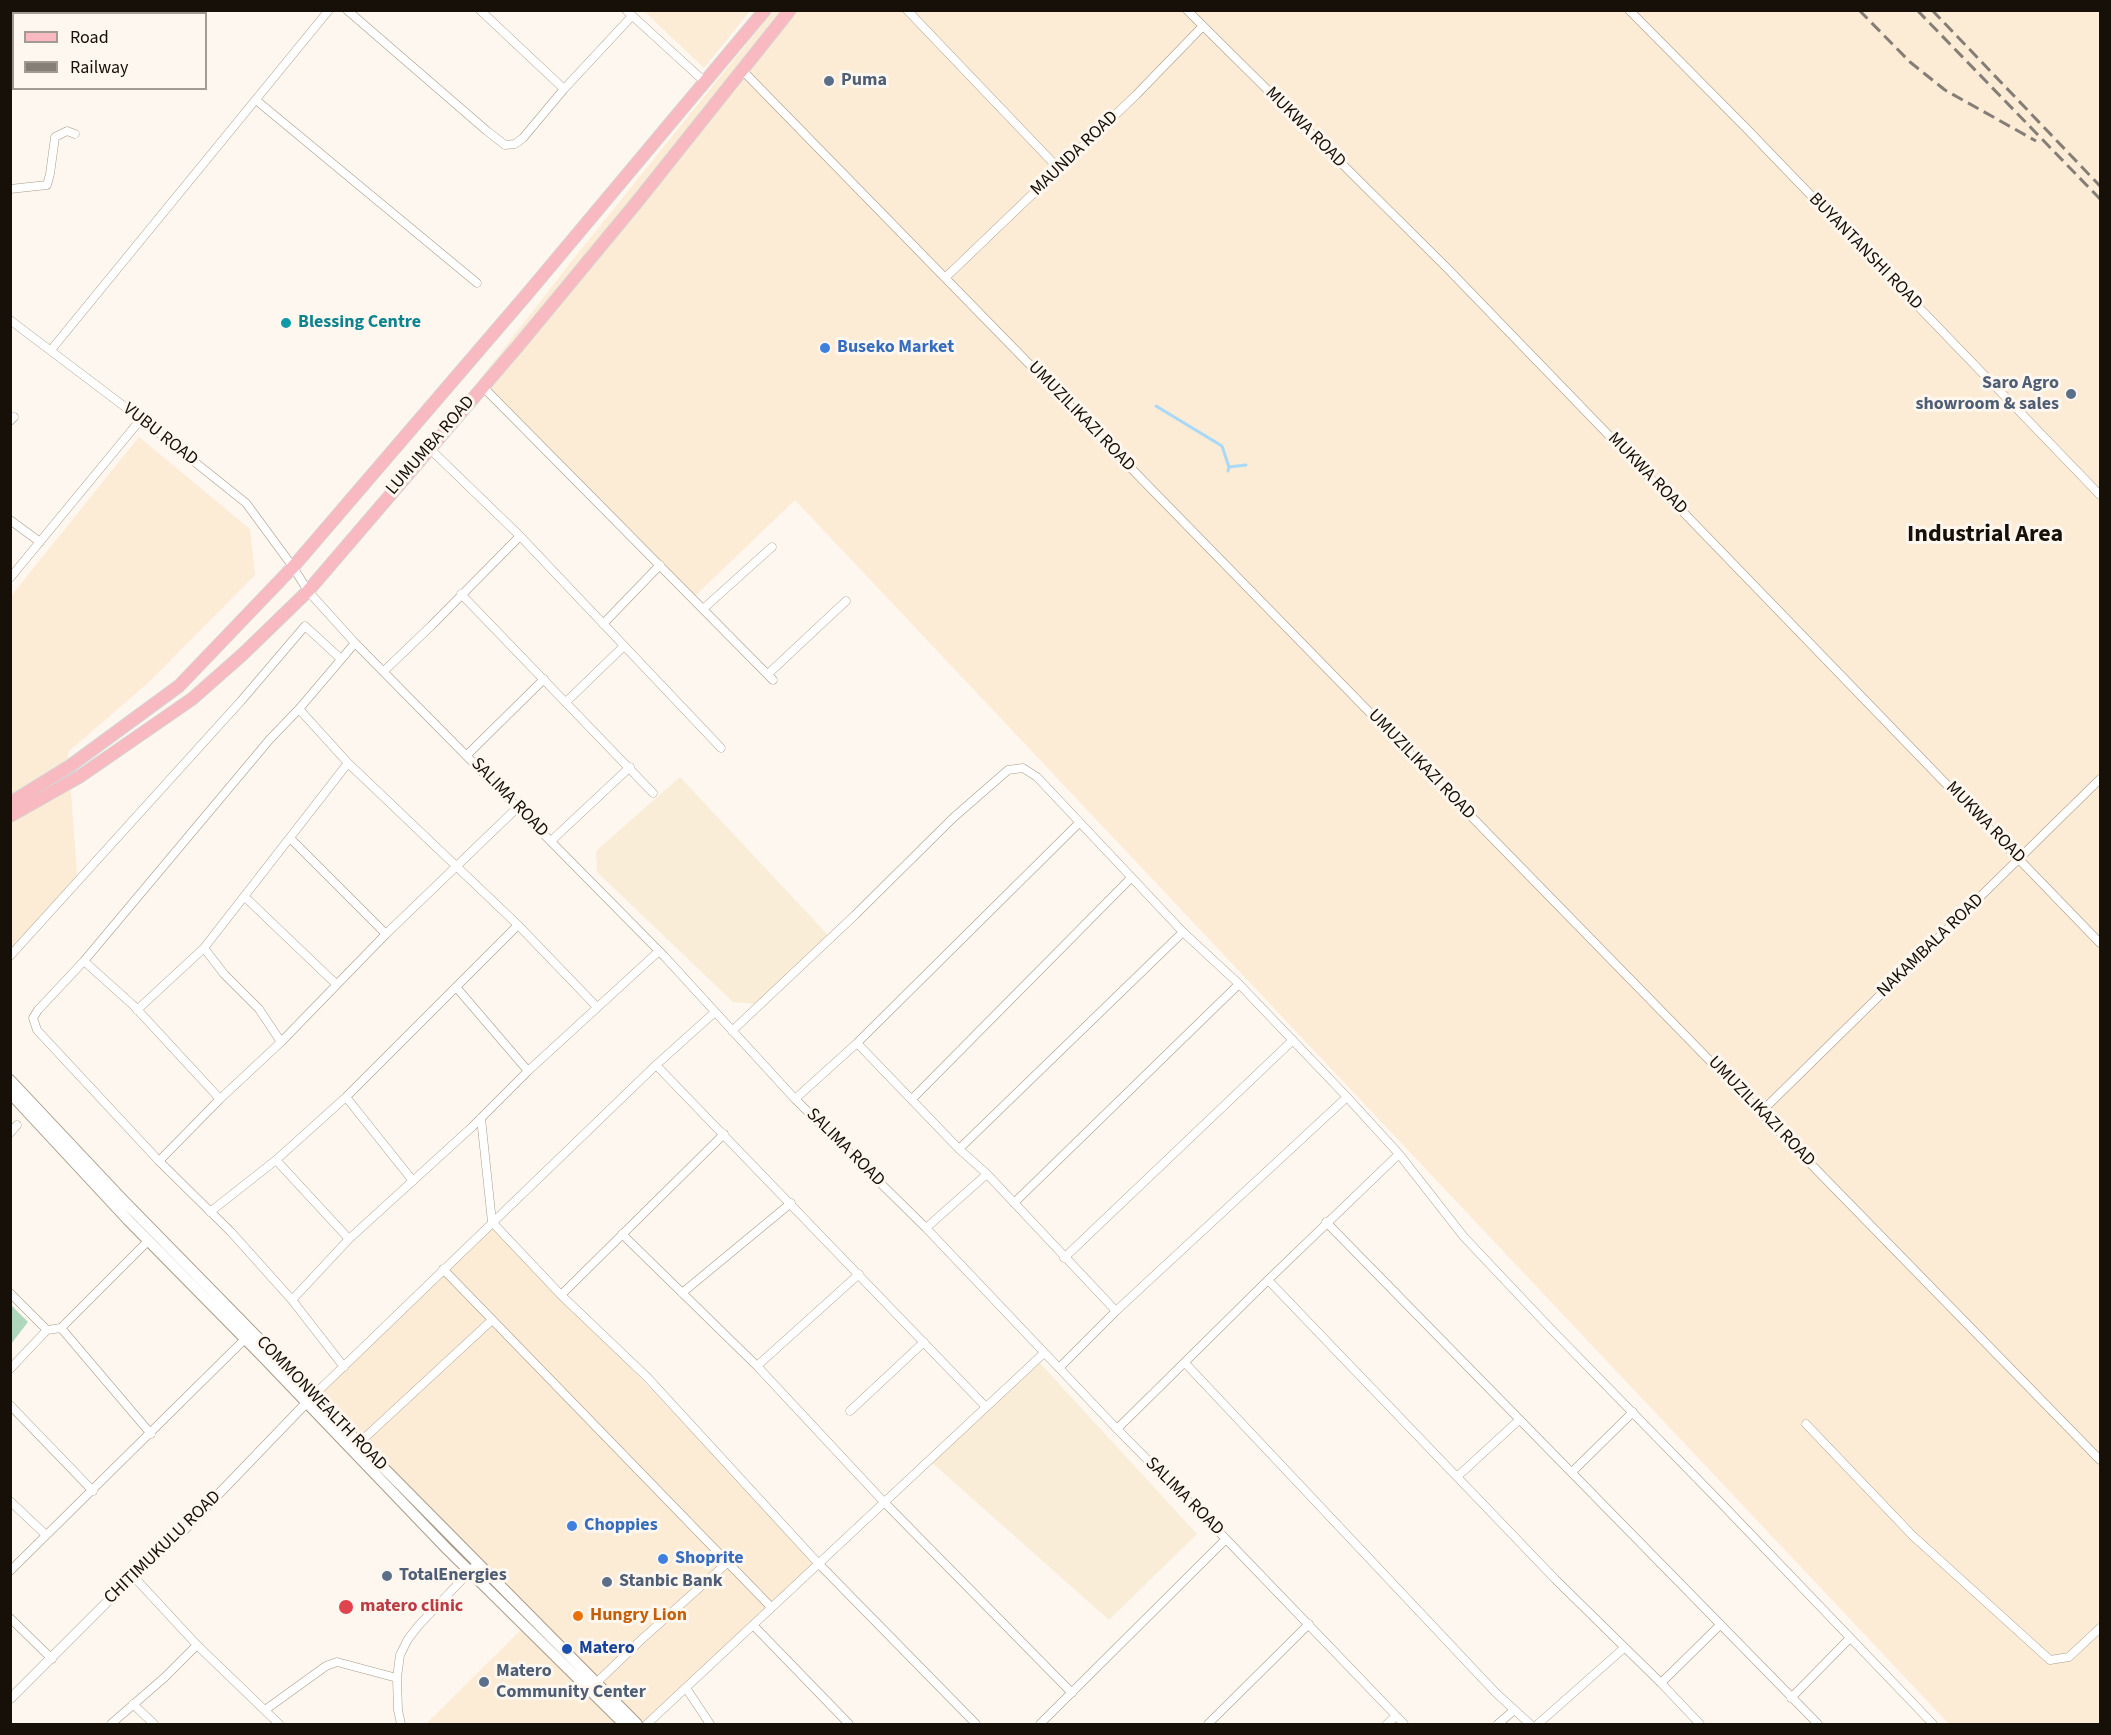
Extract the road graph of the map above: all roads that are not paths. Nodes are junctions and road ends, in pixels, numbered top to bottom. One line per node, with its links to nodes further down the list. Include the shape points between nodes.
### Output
1 (329, 10): 14 (street)
2 (347, 10): 13 (street, via 505,145 523,138)
3 (480, 10): 13 (street)
4 (765, 10): 12 (main road, LUMUMBA ROAD)
5 (790, 10): 11 (main road, LUMUMBA ROAD)
6 (907, 10): 16 (street)
7 (1187, 10): 10 (street, MUKWA ROAD)
8 (1629, 10): 25 (street, BUYANTANSHI ROAD)
9 (629, 13): 12 (street); 13 (street)
10 (1203, 26): 16 (street, MAUNDA ROAD); 57 (street, MUKWA ROAD, via 1447,268)
11 (741, 69): 18 (street, UMUZILIKAZI ROAD); 22 (main road, LUMUMBA ROAD, via 637,202)
12 (705, 82): 31 (main road, LUMUMBA ROAD)
13 (564, 89)
14 (256, 100): 19 (street); 21 (street)
15 (75, 134): 17 (street, via 67,131 55,137 46,185)
16 (1059, 169): 18 (street, MAUNDA ROAD)
17 (10, 189)
18 (945, 278): 88 (street, UMUZILIKAZI ROAD)
19 (477, 283)
20 (10, 320): 21 (street, VUBU ROAD)
21 (51, 350): 23 (street, VUBU ROAD)
22 (483, 387): 24 (main road, LUMUMBA ROAD); 30 (street)
23 (141, 419): 28 (street); 31 (street, VUBU ROAD, via 246,503)
24 (429, 448): 27 (street); 33 (main road, LUMUMBA ROAD)
25 (2100, 495)
26 (10, 520): 28 (street)
27 (520, 536): 34 (street); 37 (street)
28 (40, 542): 32 (street)
29 (771, 547): 36 (street)
30 (660, 565): 36 (street); 37 (street)
31 (293, 567): 33 (street, SALIMA ROAD); 51 (main road, LUMUMBA ROAD, via 179,686 70,766)
32 (10, 578)
33 (308, 591): 38 (street, SALIMA ROAD); 53 (main road, LUMUMBA ROAD, via 192,699 79,777)
34 (461, 594): 41 (street); 42 (street)
35 (846, 601): 36 (street, via 770,677)
36 (703, 609)
37 (603, 624): 39 (street)
38 (355, 643): 40 (street); 41 (street, SALIMA ROAD)
39 (624, 646): 43 (street); 45 (street)
40 (341, 659): 44 (street); 67 (street, via 305,626)
41 (384, 671): 46 (street, SALIMA ROAD)
42 (544, 679): 43 (street); 46 (street)
43 (566, 702): 48 (street)
44 (299, 710): 47 (street); 68 (street, via 270,739)
45 (721, 748)
46 (467, 755): 52 (street, SALIMA ROAD)
47 (348, 763): 55 (street); 58 (street)
48 (630, 767): 50 (street); 56 (street)
49 (2100, 779): 57 (street, NAKAMBALA ROAD)
50 (653, 793)
51 (10, 803)
52 (518, 807): 56 (street, SALIMA ROAD); 58 (street)
53 (10, 816)
54 (1079, 823): 59 (street); 75 (street, via 1037,777 1023,768 1008,770); 78 (street)
55 (290, 838): 60 (street); 63 (street)
56 (551, 841): 66 (street, SALIMA ROAD)
57 (2019, 859): 64 (street, MUKWA ROAD); 88 (street, NAKAMBALA ROAD)
58 (456, 867): 61 (street); 63 (street)
59 (1131, 878): 62 (street); 87 (street)
60 (245, 897): 65 (street); 69 (street)
61 (518, 926): 71 (street); 72 (street)
62 (1183, 932): 70 (street); 93 (street)
63 (386, 934): 69 (street)
64 (2100, 943)
65 (204, 948): 73 (street); 77 (street, via 259,1009)
66 (659, 951): 72 (street); 74 (street, SALIMA ROAD)
67 (10, 956)
68 (84, 961): 73 (street); 96 (street, via 33,1018 38,1030)
69 (336, 984): 77 (street)
70 (1239, 984): 76 (street); 100 (street)
71 (456, 987): 80 (street); 84 (street)
72 (597, 1007): 80 (street)
73 (137, 1010): 85 (street)
74 (715, 1012): 75 (street, SALIMA ROAD); 79 (street)
75 (732, 1031): 86 (street, SALIMA ROAD)
76 (1293, 1040): 83 (street); 108 (street)
77 (281, 1042): 85 (street)
78 (857, 1043): 86 (street); 87 (street)
79 (656, 1065): 92 (street); 102 (street)
80 (528, 1071): 89 (street)
81 (10, 1080): 128 (main road, COMMONWEALTH ROAD)
82 (10, 1093): 107 (main road, COMMONWEALTH ROAD)
83 (1347, 1096): 94 (street); 116 (street)
84 (346, 1097): 95 (street); 98 (street)
85 (220, 1099): 96 (street)
86 (795, 1099): 104 (street, SALIMA ROAD)
87 (912, 1099): 93 (street)
88 (1761, 1112): 138 (street, UMUZILIKAZI ROAD)
89 (481, 1118): 98 (street); 102 (street)
90 (17, 1125): 91 (street)
91 (10, 1133)
92 (723, 1134): 99 (street); 105 (street)
93 (959, 1149): 97 (street)
94 (1399, 1154): 103 (street); 132 (street, via 1464,1237)
95 (276, 1160): 101 (street); 106 (street)
96 (159, 1161): 101 (street)
97 (987, 1174): 100 (street); 104 (street)
98 (413, 1181): 106 (street)
99 (790, 1203): 110 (street); 113 (street)
100 (1014, 1203): 108 (street)
101 (210, 1212): 115 (street)
102 (492, 1222): 109 (street); 114 (street)
103 (1326, 1222): 111 (street); 133 (street)
104 (926, 1228): 122 (street, SALIMA ROAD)
105 (622, 1234): 113 (street); 114 (street)
106 (349, 1239): 115 (street)
107 (148, 1241): 118 (street); 120 (main road, COMMONWEALTH ROAD)
108 (1064, 1258): 116 (street)
109 (443, 1269): 117 (street); 124 (street)
110 (860, 1274): 121 (street); 125 (street)
111 (1268, 1280): 123 (street); 140 (street)
112 (10, 1293): 119 (street)
113 (682, 1293): 125 (street)
114 (561, 1295): 147 (street, via 647,1377)
115 (292, 1300): 124 (street)
116 (1116, 1311): 126 (street)
117 (492, 1320): 137 (street); 146 (street)
118 (61, 1328): 119 (street); 136 (street)
119 (47, 1330): 127 (street)
120 (245, 1339): 128 (main road, COMMONWEALTH ROAD); 136 (street)
121 (924, 1342): 130 (street); 131 (street)
122 (1044, 1353): 126 (street, SALIMA ROAD); 130 (street)
123 (1185, 1363): 135 (street); 170 (street)
124 (344, 1366): 128 (street)
125 (757, 1366): 143 (street)
126 (1059, 1368): 135 (street, SALIMA ROAD)
127 (10, 1369)
128 (310, 1399): 137 (main road, COMMONWEALTH ROAD); 148 (main road, COMMONWEALTH ROAD); 150 (street, CHITIMUKULU ROAD, via 184,1530)
129 (10, 1405): 141 (street)
130 (986, 1407): 143 (street)
131 (850, 1411)
132 (1633, 1412): 139 (street); 157 (street)
133 (1519, 1420): 139 (street); 140 (street)
134 (1806, 1424): 156 (street, via 1913,1536 2050,1660 2070,1657)
135 (1117, 1429): 145 (street, SALIMA ROAD)
136 (151, 1434): 141 (street)
137 (359, 1443): 148 (main road, COMMONWEALTH ROAD)
138 (2100, 1460)
139 (1572, 1472): 155 (street)
140 (1458, 1476): 159 (street)
141 (93, 1491): 144 (street)
142 (10, 1501): 144 (street)
143 (883, 1501): 147 (street); 165 (street)
144 (46, 1535): 149 (street)
145 (1227, 1539): 153 (street, SALIMA ROAD); 165 (street)
146 (727, 1563): 151 (street); 163 (street)
147 (818, 1563): 151 (street); 181 (street)
148 (473, 1568): 161 (street, via 408,1639 400,1655); 163 (main road, COMMONWEALTH ROAD)
149 (10, 1571)
150 (133, 1576): 158 (street); 160 (street, CHITIMUKULU ROAD)
151 (771, 1607): 154 (street)
152 (10, 1618): 160 (street)
153 (1309, 1624): 171 (street, SALIMA ROAD); 183 (street)
154 (753, 1625): 164 (street); 180 (street)
155 (1719, 1626): 162 (street); 166 (street)
156 (2100, 1628)
157 (1850, 1638): 166 (street); 191 (street)
158 (197, 1645): 168 (street); 169 (street)
159 (1624, 1648): 162 (street); 188 (street)
160 (52, 1659): 167 (street, CHITIMUKULU ROAD)
161 (398, 1678): 169 (street, via 337,1662); 175 (street)
162 (1661, 1683): 189 (street)
163 (592, 1687): 176 (main road, COMMONWEALTH ROAD); 177 (main road, COMMONWEALTH ROAD)
164 (686, 1688): 178 (street); 179 (street)
165 (1072, 1693): 182 (street)
166 (1791, 1698): 190 (street)
167 (10, 1699)
168 (133, 1704): 172 (street); 173 (street)
169 (264, 1710): 174 (street)
170 (1513, 1711): 186 (street); 187 (street)
171 (1396, 1716): 184 (street); 185 (street, SALIMA ROAD)
172 (111, 1725)
173 (154, 1725)
174 (279, 1725)
175 (401, 1725)
176 (624, 1725)
177 (637, 1725)
178 (647, 1725)
179 (710, 1725)
180 (849, 1725)
181 (976, 1725)
182 (1040, 1725)
183 (1208, 1725)
184 (1387, 1725)
185 (1404, 1725)
186 (1498, 1725)
187 (1530, 1725)
188 (1538, 1725)
189 (1700, 1725)
190 (1818, 1725)
191 (1933, 1725)

